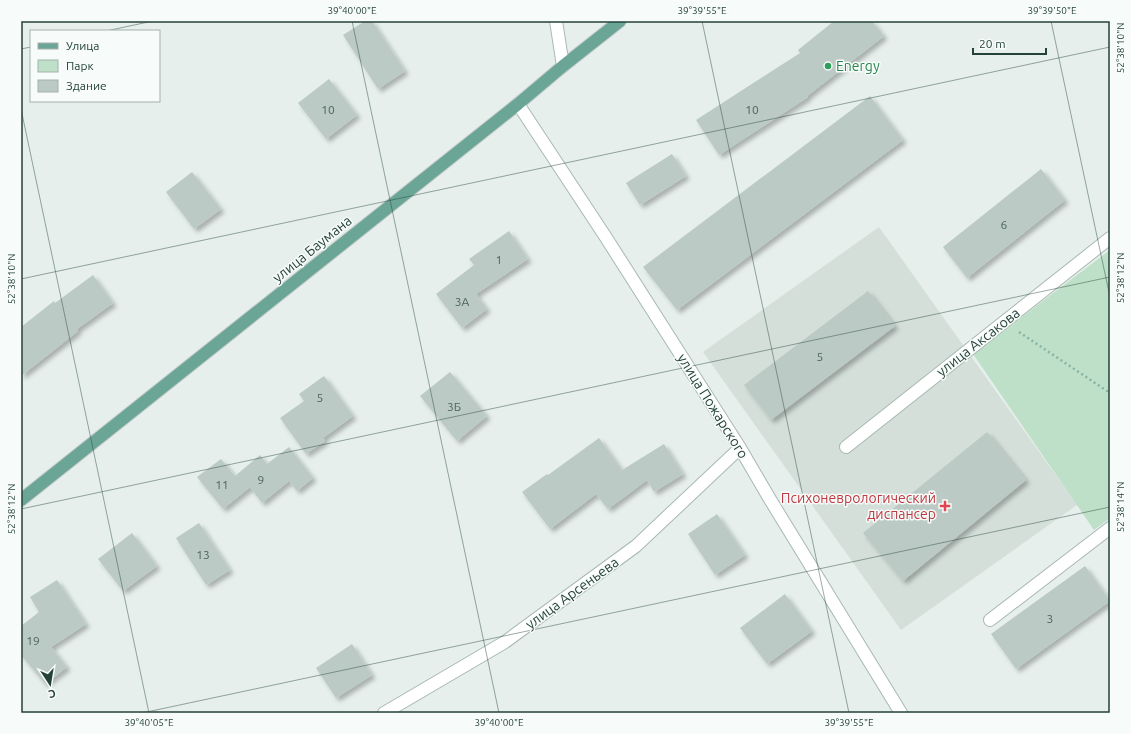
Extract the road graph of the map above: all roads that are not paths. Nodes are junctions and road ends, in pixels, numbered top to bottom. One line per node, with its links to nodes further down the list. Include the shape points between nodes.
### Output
1 (556, 21): 3 (street)
2 (620, 21): 3 (main road, улица Баумана)
3 (563, 66): 4 (main road, улица Баумана)
4 (518, 104): 7 (street, улица Пожарского); 8 (main road, улица Баумана)
5 (1110, 238): 6 (street, улица Аксакова)
6 (846, 447)
7 (740, 448): 11 (street, улица Арсеньева, via 636,546 505,642); 12 (street, улица Пожарского)
8 (21, 500)
9 (1110, 528): 10 (street)
10 (990, 620)
11 (384, 713)
12 (901, 713)

